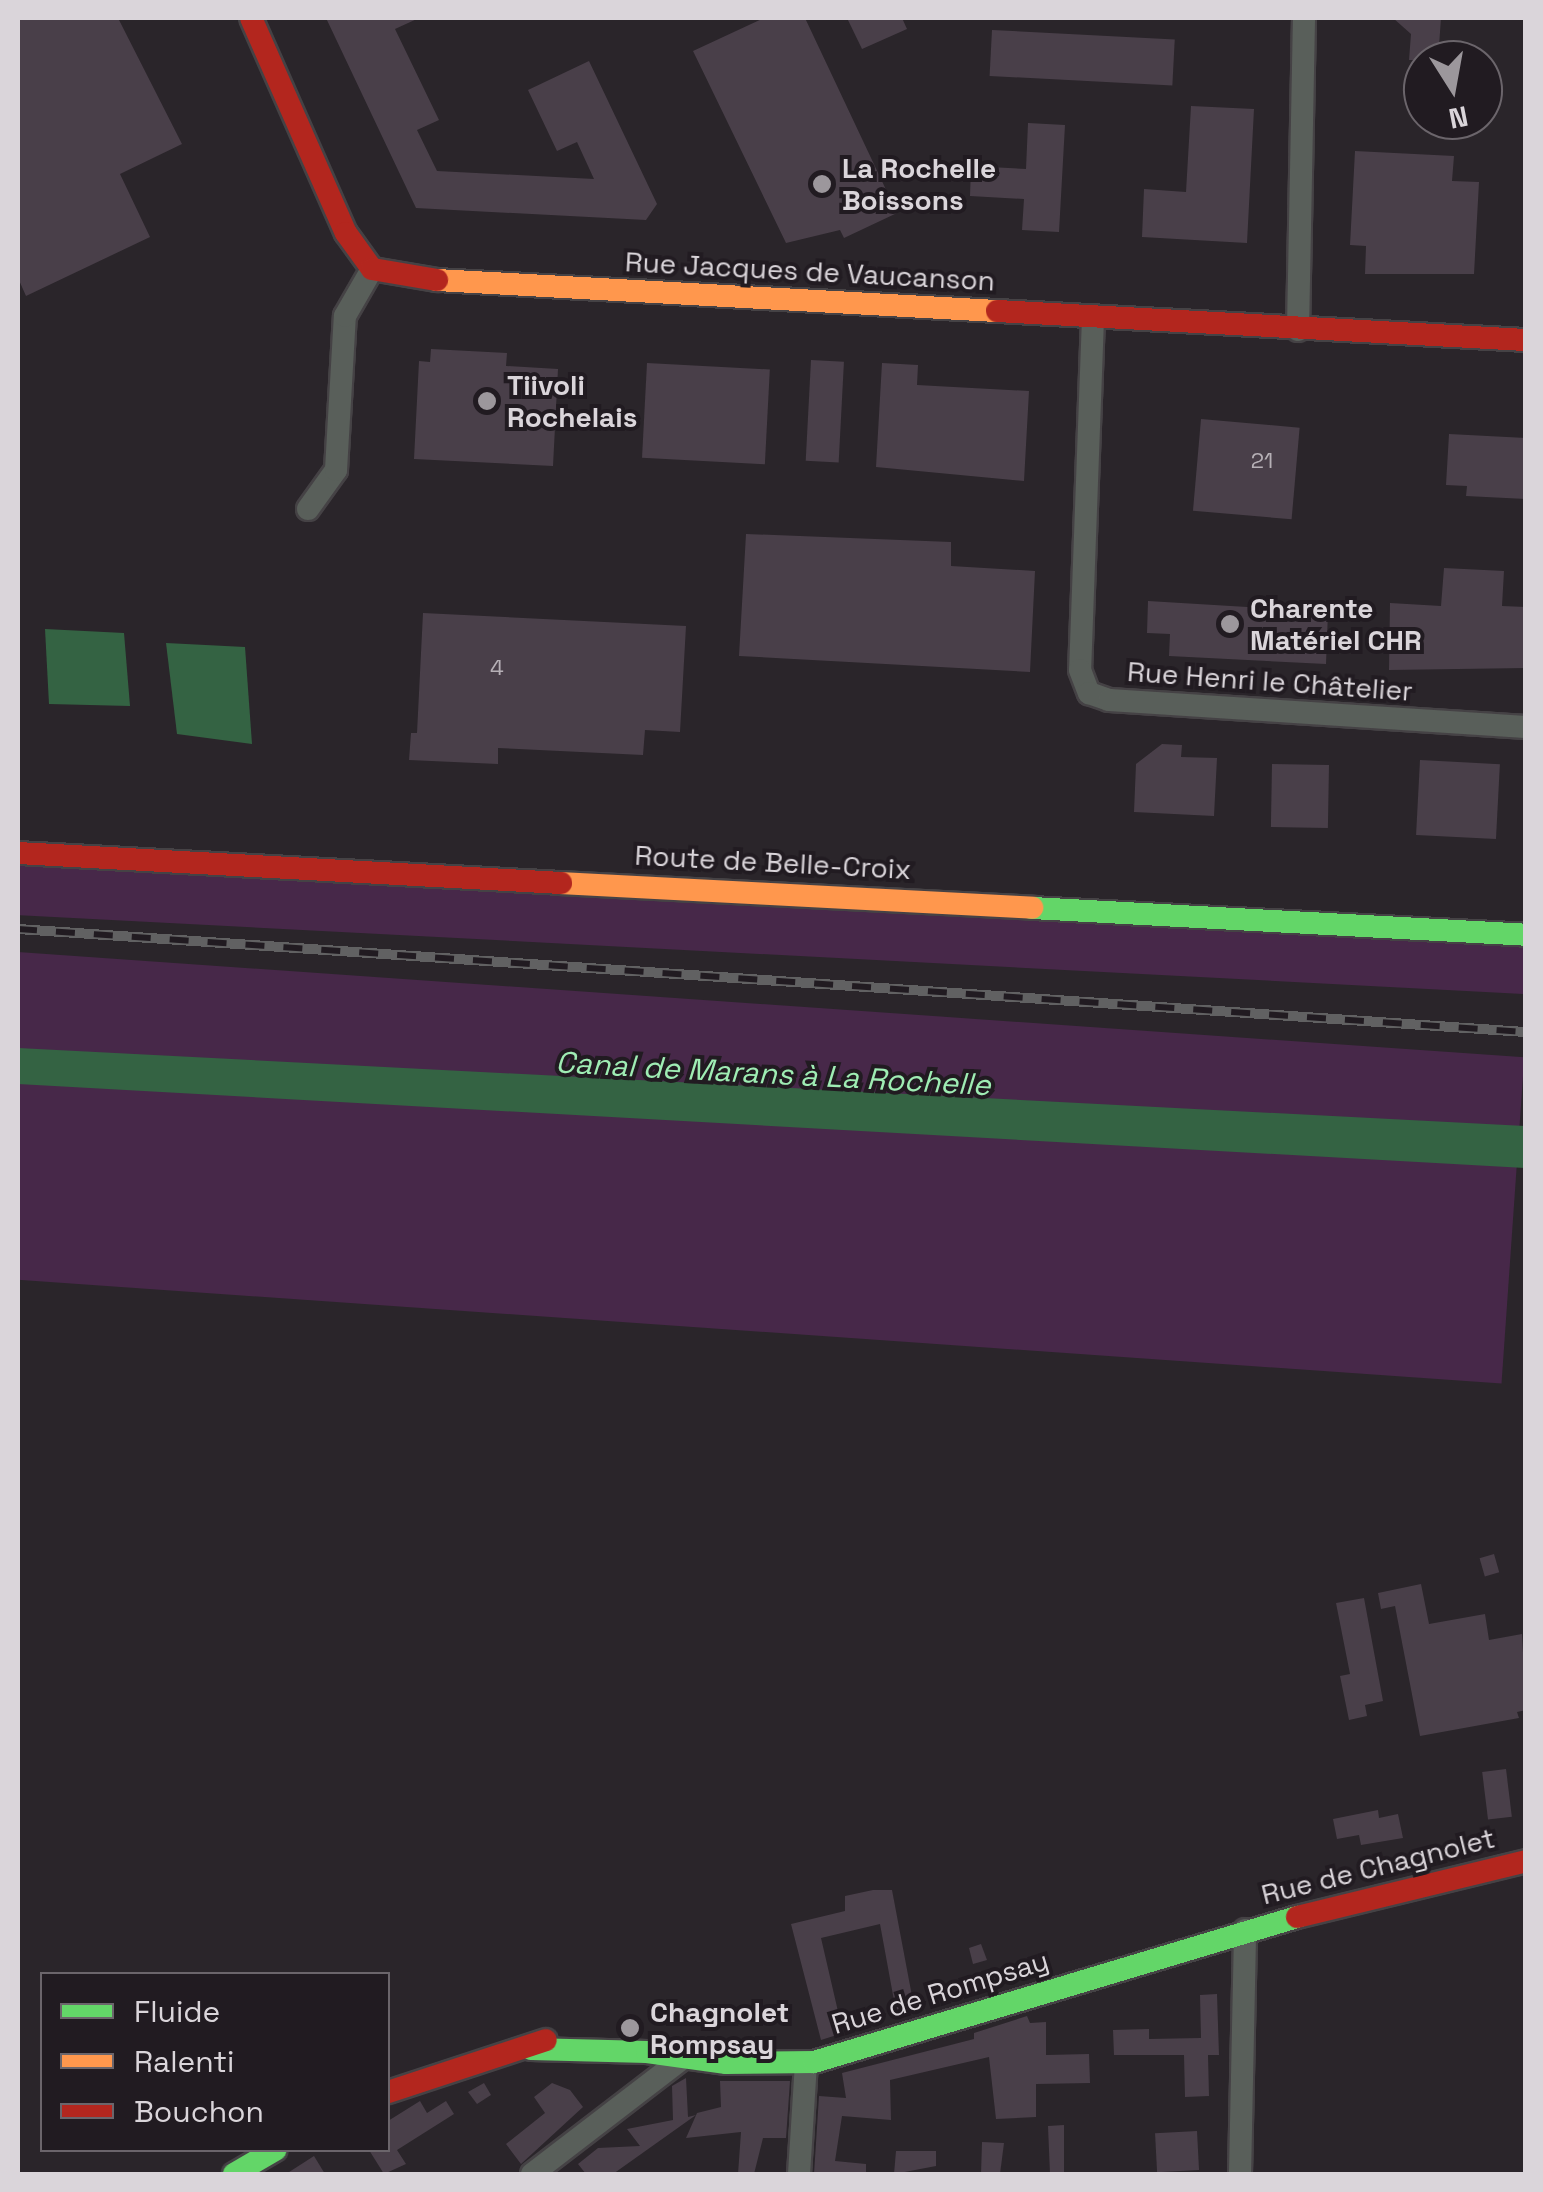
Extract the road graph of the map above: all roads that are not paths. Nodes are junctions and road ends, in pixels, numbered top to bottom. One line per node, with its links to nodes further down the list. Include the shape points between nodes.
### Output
1 (251, 18): 3 (street, via 346,233)
2 (1304, 18): 5 (street)
3 (372, 269): 4 (street, Rue Jacques de Vaucanson, via 390,277); 7 (street, via 345,316 336,470)
4 (1094, 318): 5 (street, Rue Jacques de Vaucanson); 8 (street, Rue Henri le Châtelier, via 1080,670 1089,693 1109,700)
5 (1298, 330): 6 (street, Rue Jacques de Vaucanson)
6 (1526, 340)
7 (308, 509)
8 (1526, 727)
9 (18, 852): 10 (street, Route de Belle-Croix)
10 (1526, 935)
11 (1526, 1861): 12 (street, Rue de Chagnolet)
12 (1245, 1930): 14 (street, Rue de Rompsay); 20 (street)
13 (683, 2058): 14 (street, Rue de Rompsay); 15 (street, Rue de Rompsay, via 615,2038 549,2038); 18 (street)
14 (806, 2063): 19 (street)
15 (390, 2091)
16 (272, 2152): 17 (street)
17 (234, 2174)
18 (532, 2174)
19 (799, 2174)
20 (1240, 2174)

